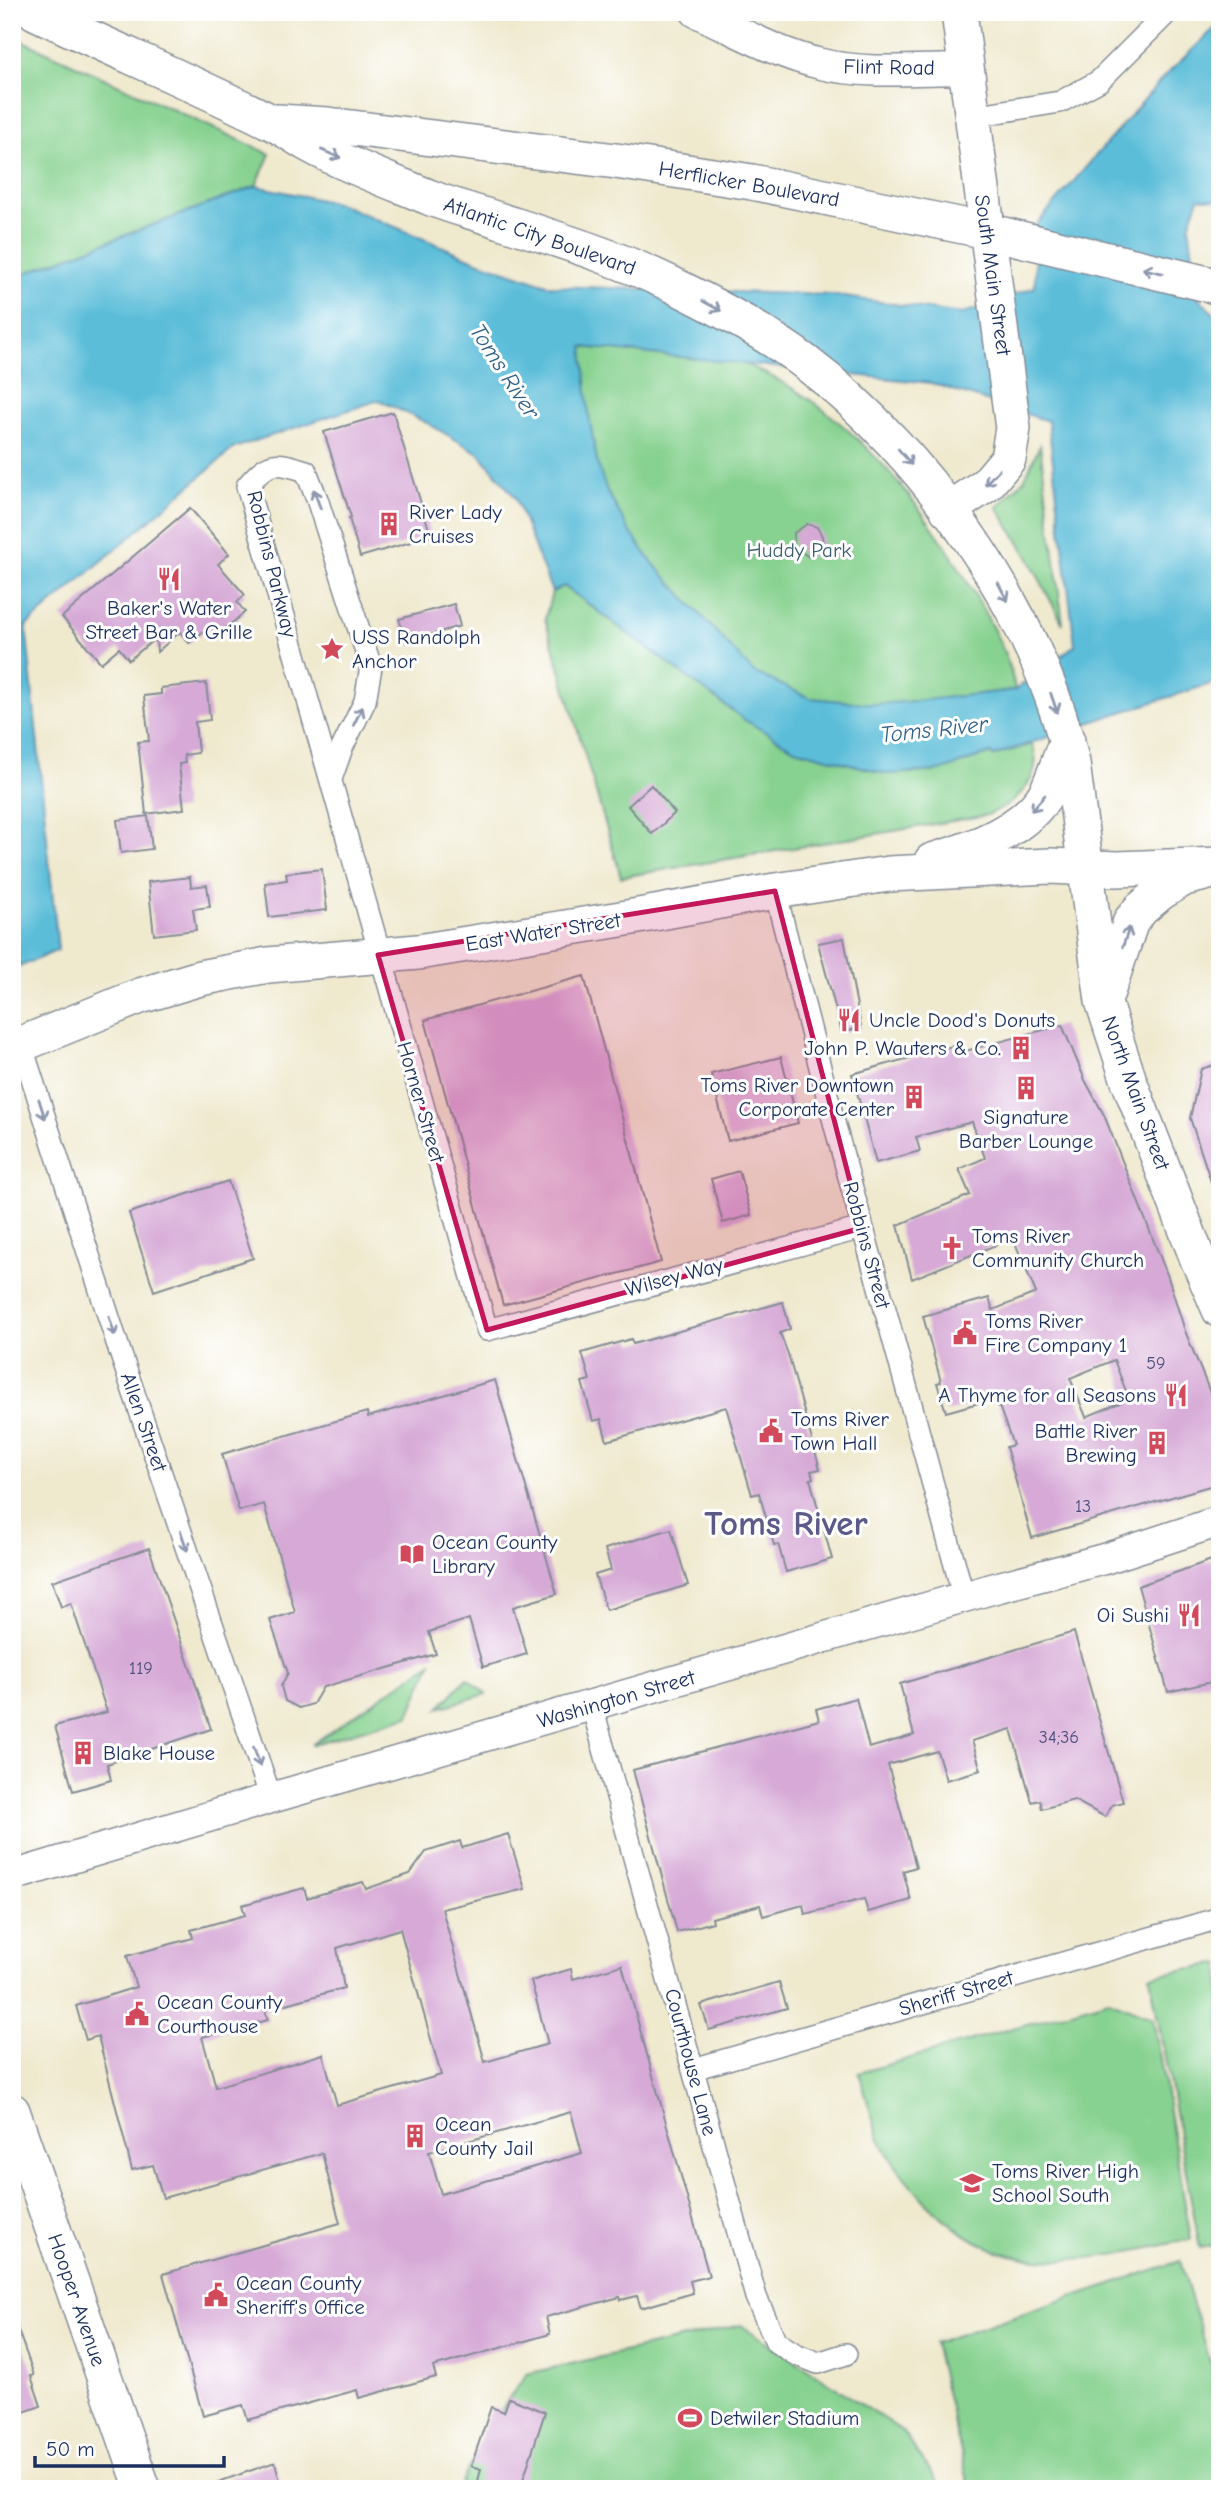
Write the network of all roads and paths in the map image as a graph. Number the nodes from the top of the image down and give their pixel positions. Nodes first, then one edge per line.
1 (35, 12) edge
2 (696, 12) edge
3 (959, 12) edge
4 (1168, 12) edge
5 (966, 69) junction
6 (973, 116) junction
7 (271, 121) junction
8 (987, 231) junction
9 (1220, 287) edge
10 (948, 510) junction
11 (1067, 741) junction
12 (331, 779) junction
13 (1085, 867) junction
14 (1220, 867) edge
15 (888, 874) junction
16 (775, 891) junction
17 (379, 955) junction
18 (1103, 1001) junction
19 (17, 1046) edge
20 (862, 1228) junction
21 (1220, 1310) edge
22 (487, 1330) joint
23 (1220, 1521) edge
24 (964, 1598) junction
25 (592, 1706) junction
26 (271, 1798) junction
27 (12, 1877) edge
28 (1220, 1918) edge
29 (693, 2069) junction
30 (12, 2111) edge
31 (846, 2354) dead end
32 (143, 2489) edge

1 - 7 main road, Atlantic City Boulevard
2 - 5 main road, Flint Road
3 - 5 main road, South Main Street
4 - 6 street
5 - 6 main road, South Main Street
6 - 8 main road, South Main Street
7 - 8 main road, Herflicker Boulevard
7 -> 10 main road, Atlantic City Boulevard
9 -> 8 main road, Herflicker Boulevard
8 -> 10 main road, South Main Street
10 -> 11 main road, Atlantic City Boulevard
11 - 13 main road, Atlantic City Boulevard
11 -> 15 main road
12 -> 12 street, Robbins Parkway
12 - 17 street, Robbins Parkway
13 - 14 main road, East Water Street
13 - 15 main road, East Water Street
13 - 18 main road, North Main Street
18 -> 14 main road
15 - 16 main road, East Water Street
16 - 17 main road, East Water Street
16 - 20 street, Robbins Street
17 - 19 main road, East Water Street
17 - 22 street, Horner Street
18 - 21 main road, North Main Street
19 -> 26 street, Allen Street
20 - 22 street, Wilsey Way
20 - 24 street, Robbins Street
23 - 24 main road, Washington Street
24 - 25 main road, Washington Street
25 - 26 main road, Washington Street
25 - 29 street, Courthouse Lane
26 - 27 main road, Washington Street
28 - 29 street, Sheriff Street
29 - 31 street, Courthouse Lane
30 - 32 main road, Hooper Avenue

